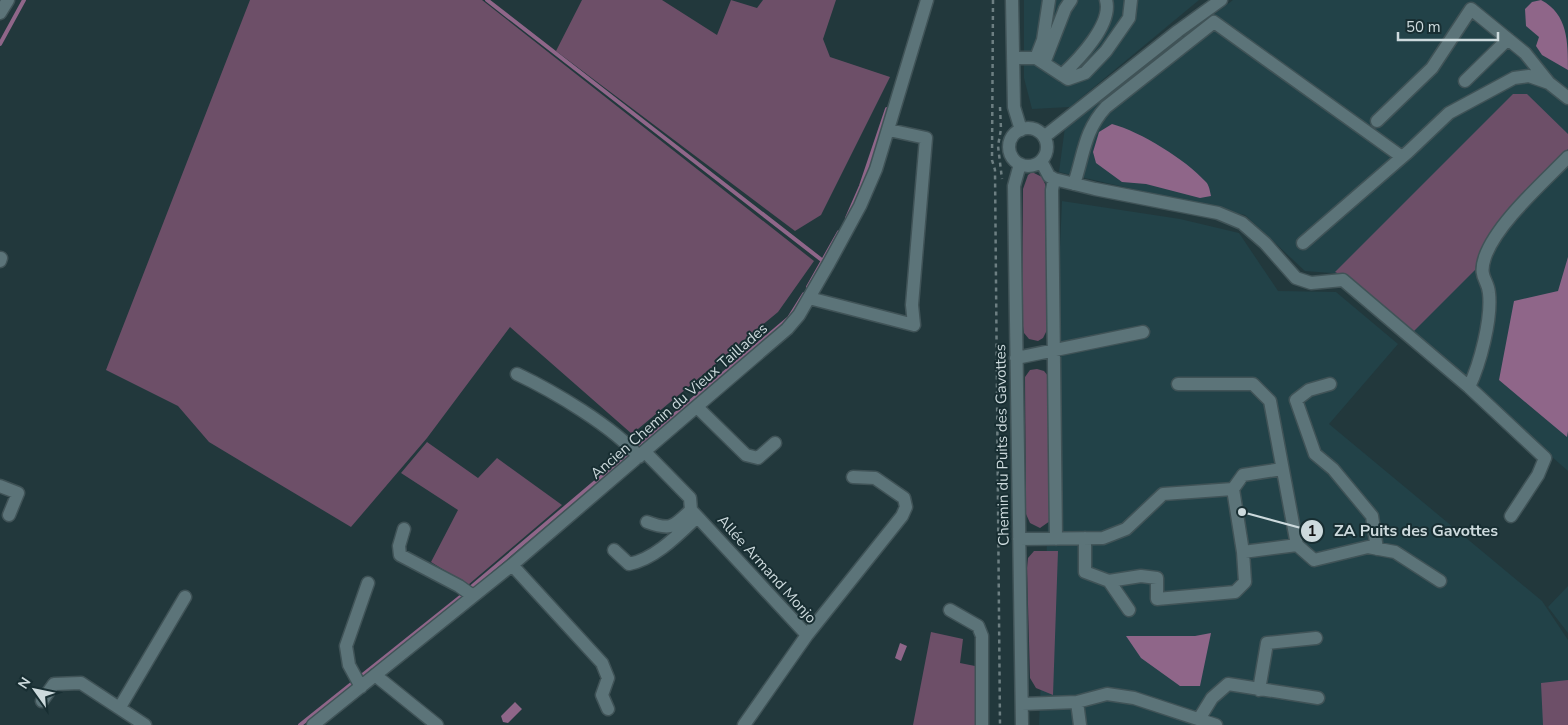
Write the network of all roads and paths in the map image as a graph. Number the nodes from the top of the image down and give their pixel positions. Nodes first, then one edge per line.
1 (8, 0) edge
2 (927, 0) edge
3 (993, 0) edge
4 (1012, 0) edge
5 (1048, 0) edge
6 (1071, 0) edge
7 (1106, 0) edge
8 (1131, 0) edge
9 (1221, 0) edge
10 (0, 13) edge
11 (1508, 39) junction
12 (1013, 58) junction
13 (1040, 61) junction
14 (1062, 75) junction
15 (1466, 81) dead end
16 (1549, 83) junction
17 (1568, 98) edge
18 (1378, 121) dead end
19 (889, 130) junction
20 (1021, 130) junction
21 (1044, 137) junction
22 (1405, 155) junction
23 (1568, 157) edge
24 (1041, 161) junction
25 (1020, 164) junction
26 (1054, 179) junction
27 (1074, 184) junction
28 (1302, 243) dead end
29 (809, 298) junction
30 (1143, 332) dead end
31 (1052, 350) junction
32 (1016, 358) junction
33 (518, 374) dead end
34 (1178, 384) dead end
35 (1330, 384) dead end
36 (1469, 387) junction
37 (697, 407) junction
38 (775, 443) dead end
39 (642, 454) junction
40 (1282, 469) junction
41 (853, 477) dead end
42 (0, 486) edge
43 (1233, 489) junction
44 (9, 514) dead end
45 (694, 514) junction
46 (1510, 516) dead end
47 (647, 522) dead end
48 (404, 529) dead end
49 (1085, 538) junction
50 (1019, 539) junction
51 (1056, 539) junction
52 (1297, 545) junction
53 (1377, 549) junction
54 (614, 550) dead end
55 (1244, 552) junction
56 (512, 565) junction
57 (1109, 581) junction
58 (1440, 581) dead end
59 (368, 584) dead end
60 (473, 596) junction
61 (186, 598) dead end
62 (950, 610) dead end
63 (1129, 610) dead end
64 (807, 634) junction
65 (1316, 638) dead end
66 (375, 675) junction
67 (361, 687) junction
68 (1259, 690) junction
69 (1318, 698) dead end
70 (42, 701) dead end
71 (1077, 702) junction
72 (1022, 704) junction
73 (120, 707) junction
74 (608, 709) dead end
75 (1199, 719) junction
76 (320, 723) edge
77 (145, 725) edge
78 (437, 725) edge
79 (744, 725) edge
80 (982, 725) edge
81 (1000, 725) edge
82 (1022, 725) edge
83 (1080, 725) edge
84 (1216, 725) edge

1 - 10 street
2 - 19 street, Ancien Chemin du Vieux Taillades
3 - 81 path
4 - 12 street
5 - 13 street
6 - 13 street
7 - 14 street
8 - 14 street
9 - 21 street
11 - 15 street
11 - 16 street
11 - 18 street
12 - 13 street
12 - 20 street
13 - 14 street
16 - 17 street
16 - 22 street
19 - 29 street, Ancien Chemin du Vieux Taillades
19 - 29 street
20 - 21 street
20 - 25 street
21 - 24 street
22 - 27 street
22 - 28 street
23 - 36 street
24 - 25 street
24 - 26 street
25 - 32 street, Chemin du Puits des Gavottes
26 - 27 street
26 - 31 street
27 - 36 street
29 - 37 street, Ancien Chemin du Vieux Taillades
30 - 31 street
31 - 32 street
31 - 51 street
32 - 50 street, Chemin du Puits des Gavottes
33 - 39 street, Allée Armand Monjo
34 - 40 street
35 - 53 street
36 - 46 street
37 - 38 street
37 - 39 street, Ancien Chemin du Vieux Taillades
39 - 45 street, Allée Armand Monjo
39 - 56 street, Ancien Chemin du Vieux Taillades
40 - 43 street
40 - 52 street
41 - 64 street
42 - 44 street
43 - 49 street
43 - 55 street
45 - 47 street
45 - 54 street
45 - 64 street, Allée Armand Monjo
48 - 60 street
49 - 51 street
49 - 57 street
50 - 51 street
50 - 72 street, Chemin du Puits des Gavottes
52 - 53 street
52 - 55 street
53 - 58 street
55 - 57 street
56 - 60 street, Ancien Chemin du Vieux Taillades
56 - 74 street
57 - 63 street
59 - 67 street
60 - 66 street, Ancien Chemin du Vieux Taillades
61 - 73 street
62 - 80 street
64 - 79 street, Allée Armand Monjo
65 - 68 street
66 - 67 street, Ancien Chemin du Vieux Taillades
66 - 78 street
67 - 76 street, Ancien Chemin du Vieux Taillades
68 - 69 street
68 - 75 street
70 - 73 street
71 - 72 street
71 - 75 street
71 - 83 street
72 - 82 street, Chemin du Puits des Gavottes
73 - 77 street
75 - 84 street

